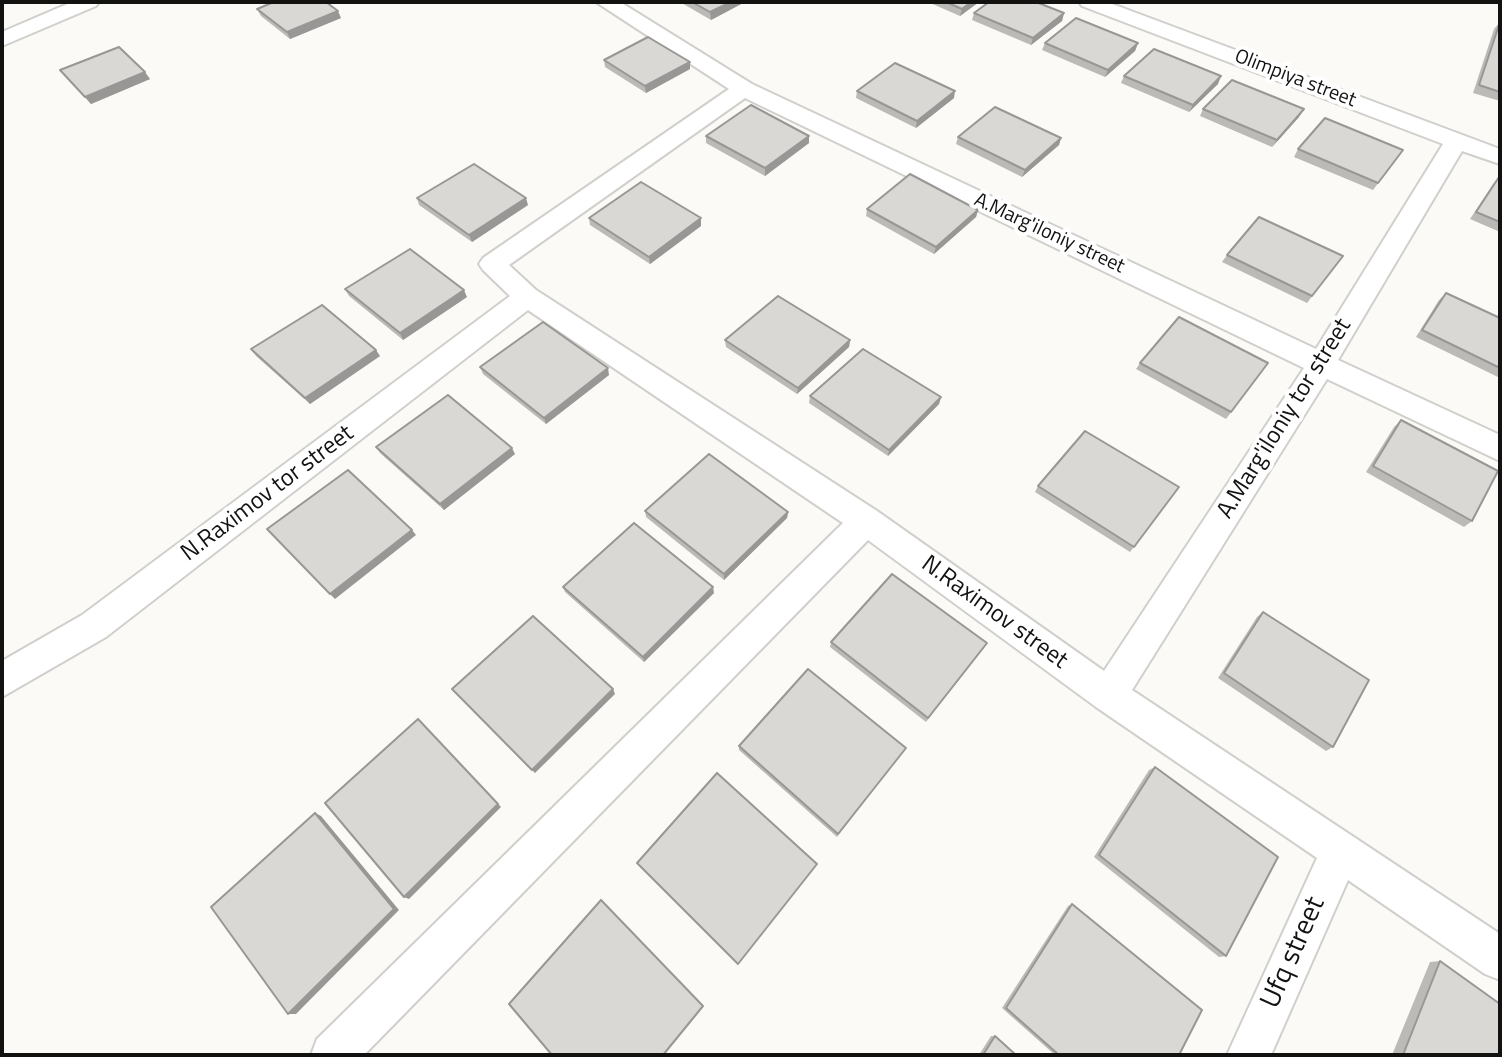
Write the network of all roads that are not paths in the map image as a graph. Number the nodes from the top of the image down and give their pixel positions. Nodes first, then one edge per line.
1 (89, 2) edge
2 (606, 2) edge
3 (1089, 2) edge
4 (2, 40) edge
5 (744, 89) junction
6 (1457, 140) junction
7 (1500, 157) edge
8 (527, 297) junction
9 (1322, 363) junction
10 (1500, 449) edge
11 (866, 521) junction
12 (2, 680) edge
13 (1109, 695) junction
14 (1340, 852) junction
15 (1500, 959) edge
16 (333, 1055) edge
17 (1249, 1055) edge

1 - 4 street
2 - 5 street, A.Marg'iloniy street
3 - 6 street, Olimpiya street
5 - 8 street, N.Raximov street
5 - 9 street, A.Marg'iloniy street
6 - 7 street, Olimpiya street
6 - 9 street, A.Marg'iloniy tor street
8 - 11 street, N.Raximov street
8 - 12 street, N.Raximov tor street
9 - 10 street, A.Marg'iloniy street
9 - 13 street, A.Marg'iloniy tor street
11 - 13 street, N.Raximov street
11 - 16 street
13 - 14 street, N.Raximov street
14 - 15 street, N.Raximov street
14 - 17 street, Ufq street

